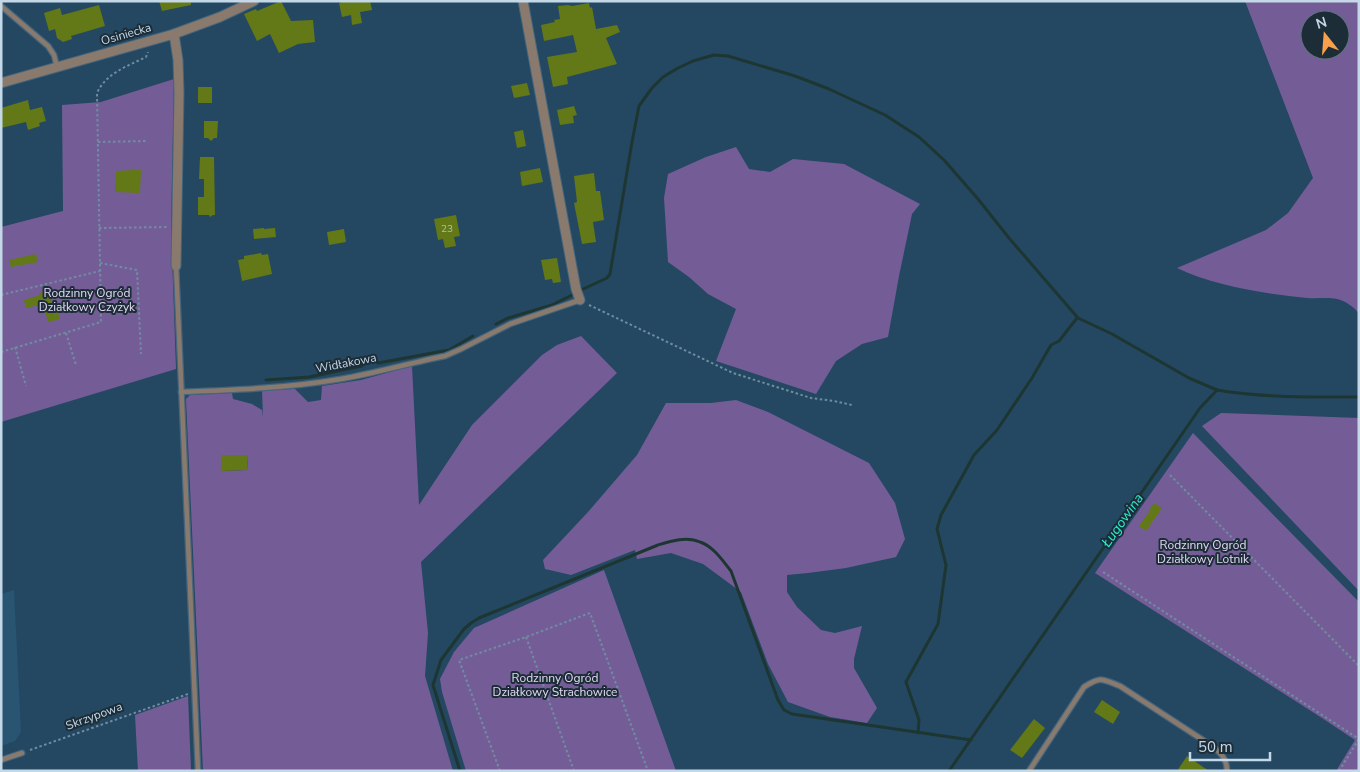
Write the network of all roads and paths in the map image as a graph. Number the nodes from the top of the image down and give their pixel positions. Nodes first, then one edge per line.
1 (254, 1) edge
2 (522, 1) edge
3 (1, 6) edge
4 (174, 34) junction
5 (147, 41) junction
6 (57, 67) junction
7 (1, 83) edge
8 (148, 141) dead end
9 (98, 142) junction
10 (171, 226) dead end
11 (99, 228) junction
12 (100, 263) junction
13 (176, 266) joint
14 (100, 271) junction
15 (1, 295) edge
16 (580, 300) junction
17 (66, 332) junction
18 (15, 348) junction
19 (1, 352) edge
20 (141, 354) dead end
21 (76, 365) dead end
22 (26, 386) dead end
23 (181, 392) junction
24 (852, 405) dead end
25 (1170, 475) dead end
26 (1103, 572) dead end
27 (526, 637) junction
28 (1359, 666) edge
29 (195, 692) junction
30 (1359, 739) edge
31 (22, 753) joint
32 (1, 760) edge
33 (198, 771) edge
34 (500, 771) edge
35 (574, 771) edge
36 (648, 771) edge
37 (1029, 771) edge
38 (1227, 771) edge
39 (1339, 771) edge

1 - 4 street, Osiniecka
2 - 16 street
3 - 6 lane
4 - 5 street, Osiniecka
4 - 13 street
5 - 6 street, Osiniecka
5 - 9 path
6 - 7 street, Osiniecka
8 - 9 path
9 - 11 path
10 - 11 path
11 - 12 path
12 - 14 path
12 - 20 path
13 - 23 lane
14 - 15 path
14 - 17 path
16 - 23 lane, Widłakowa
16 - 24 path
17 - 18 path
17 - 21 path
18 - 19 path
18 - 22 path
23 - 29 lane
25 - 28 path
26 - 30 path
27 - 34 path
27 - 35 path
27 - 36 path
29 - 31 path, Skrzypowa
29 - 33 lane
30 - 39 path
31 - 32 lane
37 - 38 lane

